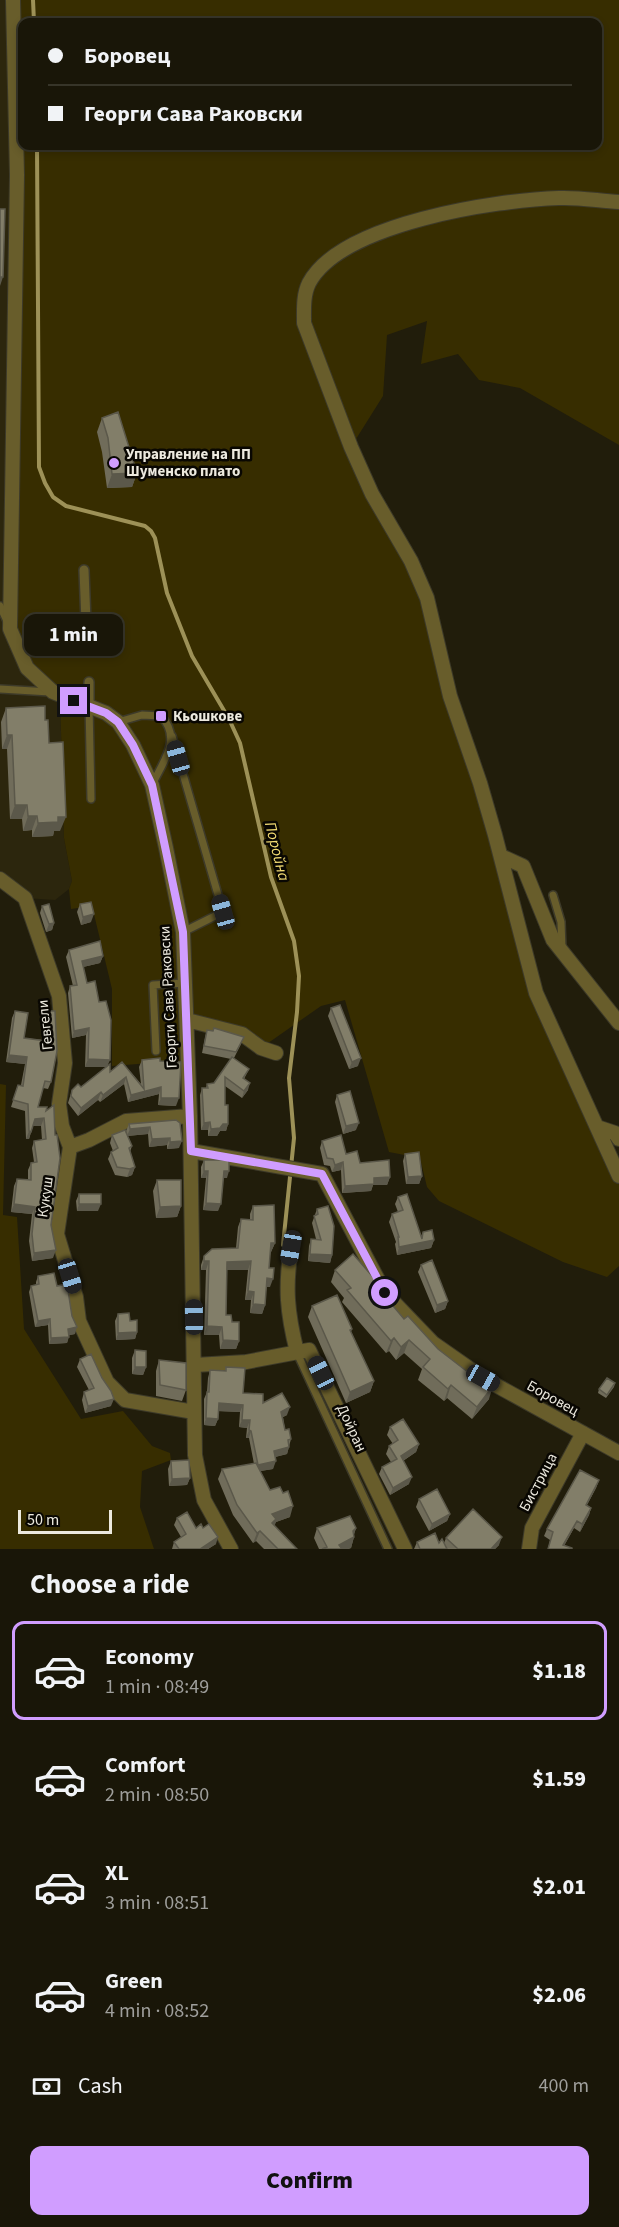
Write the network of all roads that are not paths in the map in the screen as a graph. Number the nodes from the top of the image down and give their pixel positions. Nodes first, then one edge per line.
1 (13, 0) edge
2 (619, 202) edge
3 (84, 570) dead end
4 (0, 606) edge
5 (86, 622) dead end
6 (10, 629) junction
7 (89, 681) dead end
8 (0, 689) edge
9 (52, 692) junction
10 (89, 705) junction
11 (118, 722) junction
12 (172, 736) junction
13 (152, 785) junction
14 (92, 799) dead end
15 (501, 856) junction
16 (0, 879) edge
17 (554, 895) dead end
18 (183, 932) junction
19 (561, 951) junction
20 (185, 983) junction
21 (187, 1020) junction
22 (619, 1023) edge
23 (156, 1051) dead end
24 (276, 1053) dead end
25 (190, 1116) junction
26 (597, 1127) junction
27 (619, 1139) edge
28 (70, 1147) junction
29 (191, 1151) junction
30 (619, 1176) edge
31 (291, 1248) dead end
32 (297, 1352) junction
33 (195, 1365) junction
34 (194, 1413) junction
35 (583, 1433) junction
36 (619, 1453) edge
37 (231, 1549) edge
38 (388, 1549) edge
39 (405, 1549) edge
40 (529, 1549) edge

1 - 6 street, Георги Сава Раковски
2 - 15 street
3 - 5 street
4 - 6 lane
6 - 9 street, Георги Сава Раковски
7 - 10 street
8 - 9 lane
9 - 10 street, Георги Сава Раковски
10 - 11 street, Георги Сава Раковски
10 - 14 lane
11 - 12 lane
11 - 13 street, Георги Сава Раковски
12 - 13 lane
12 - 18 lane
13 - 18 street, Георги Сава Раковски
15 - 19 street
15 - 26 street
16 - 28 street, Гевгели
17 - 19 lane
18 - 20 street, Георги Сава Раковски
19 - 22 street
20 - 21 street, Георги Сава Раковски
20 - 23 lane
21 - 24 street
21 - 25 street, Георги Сава Раковски
25 - 28 street
25 - 29 street, Георги Сава Раковски
26 - 27 street
26 - 30 street
28 - 34 street, Кукуш
29 - 33 street, Георги Сава Раковски
29 - 35 street, Боровец
31 - 32 street, Дойран
32 - 33 street
32 - 38 lane, Дойран
32 - 39 street, Дойран
33 - 34 street, Георги Сава Раковски
34 - 37 street, Георги Сава Раковски
35 - 36 street, Боровец
35 - 40 street, Бистрица

